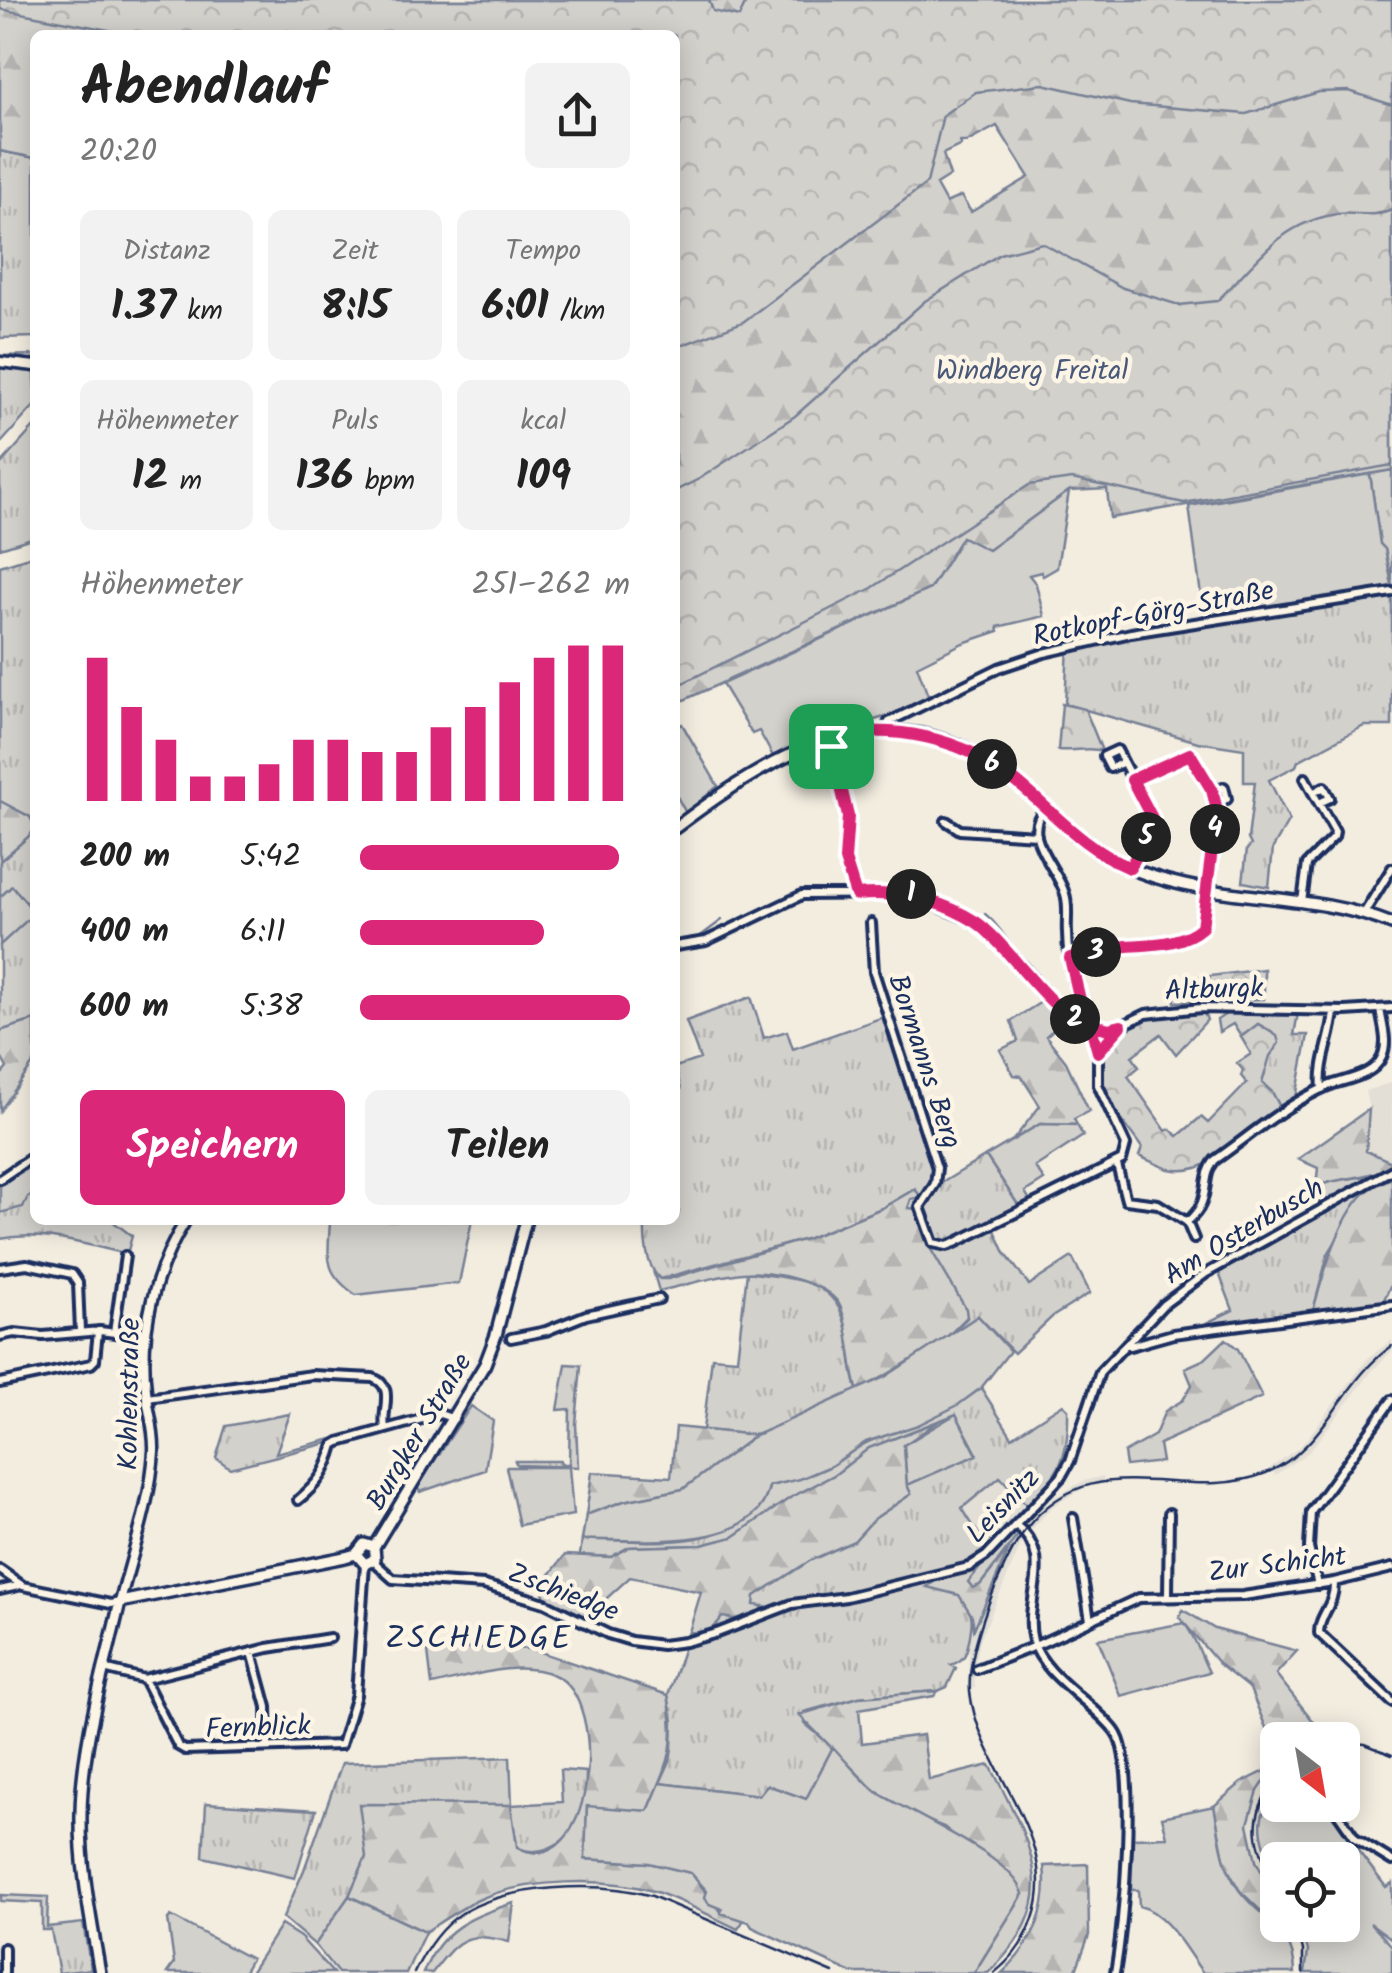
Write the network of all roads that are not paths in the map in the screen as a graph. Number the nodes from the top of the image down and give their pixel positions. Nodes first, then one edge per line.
1 (0, 362) edge
2 (30, 365) edge
3 (1392, 592) edge
4 (884, 733) junction
5 (829, 738) junction
6 (1122, 763) dead end
7 (1305, 778) dead end
8 (1132, 780) junction
9 (1045, 809) junction
10 (946, 821) dead end
11 (680, 825) edge
12 (1037, 835) junction
13 (1130, 868) junction
14 (1392, 868) edge
15 (1206, 889) junction
16 (856, 895) junction
17 (1302, 902) junction
18 (1364, 914) junction
19 (872, 924) dead end
20 (1392, 924) edge
21 (680, 945) edge
22 (1070, 958) junction
23 (1392, 1008) edge
24 (1380, 1010) junction
25 (1334, 1011) junction
26 (1090, 1023) junction
27 (1121, 1026) junction
28 (1098, 1052) junction
29 (1322, 1089) junction
30 (30, 1158) edge
31 (1117, 1166) junction
32 (1392, 1170) edge
33 (0, 1179) edge
34 (1187, 1222) junction
35 (182, 1225) edge
36 (525, 1225) edge
37 (1194, 1239) dead end
38 (125, 1256) dead end
39 (0, 1268) edge
40 (660, 1299) dead end
41 (1392, 1306) edge
42 (80, 1331) junction
43 (98, 1331) junction
44 (114, 1332) junction
45 (0, 1336) edge
46 (147, 1337) junction
47 (511, 1338) dead end
48 (1127, 1343) junction
49 (0, 1383) edge
50 (147, 1398) junction
51 (1392, 1400) edge
52 (454, 1418) junction
53 (385, 1428) junction
54 (298, 1500) dead end
55 (1169, 1513) dead end
56 (1073, 1518) dead end
57 (1017, 1526) junction
58 (374, 1546) junction
59 (356, 1554) junction
60 (369, 1562) junction
61 (1392, 1568) edge
62 (0, 1570) edge
63 (1334, 1582) junction
64 (1318, 1584) junction
65 (20, 1585) junction
66 (0, 1590) edge
67 (1168, 1595) junction
68 (120, 1602) junction
69 (1090, 1620) junction
70 (330, 1638) dead end
71 (685, 1642) joint
72 (1035, 1646) junction
73 (252, 1652) junction
74 (104, 1669) junction
75 (977, 1669) dead end
76 (144, 1679) junction
77 (1391, 1699) edge
78 (268, 1747) junction
79 (1344, 1822) edge
80 (1392, 1861) edge
81 (4, 1948) dead end
82 (4, 1973) edge
83 (100, 1973) edge
84 (1115, 1973) edge

1 - 2 street
3 - 4 street, Rotkopf-Görg-Straße
4 - 5 main road
4 - 9 main road
5 - 11 main road
5 - 16 street
6 - 8 street
7 - 17 street
8 - 13 street
8 - 15 street
9 - 12 street
9 - 13 main road
10 - 12 street
12 - 22 street
13 - 15 main road
14 - 18 street
15 - 17 main road
15 - 22 street
16 - 21 street
16 - 26 street
17 - 18 main road
18 - 20 main road
19 - 31 street, Bormanns Berg
22 - 26 street
23 - 24 street, Altburgk
24 - 25 street, Altburgk
24 - 29 street
25 - 27 street, Altburgk
25 - 29 street
26 - 27 street, Altburgk
26 - 28 street
27 - 28 street
28 - 31 street
29 - 34 street
30 - 33 street
31 - 34 street
32 - 48 street, Am Osterbusch
34 - 37 street
35 - 46 street, Kohlenstraße
36 - 52 main road, Burgker Straße
38 - 44 street
39 - 42 street
40 - 47 street
41 - 48 street
42 - 43 street
42 - 45 street
43 - 44 street
43 - 49 street
44 - 46 street
46 - 50 street, Kohlenstraße
48 - 57 street, Leisnitz
50 - 53 street
50 - 68 street, Kohlenstraße
51 - 64 street
52 - 53 street
52 - 58 main road, Burgker Straße
53 - 54 street
55 - 67 street, Zur Schicht
56 - 69 street
57 - 71 street, Leisnitz
57 - 72 street
58 - 59 main road, Burgker Straße
58 - 60 main road, Burgker Straße
59 - 60 main road
59 - 68 main road, Burgker Straße
60 - 71 street, Zschiedge
60 - 78 street, Fernblick
61 - 63 street, Zur Schicht
62 - 65 street
63 - 64 street, Zur Schicht
63 - 77 street
64 - 67 street, Zur Schicht
65 - 66 street
65 - 68 street
67 - 69 street, Zur Schicht
68 - 74 main road, Kohlenstraße
69 - 72 street, Zur Schicht
70 - 73 street
72 - 75 street, Zur Schicht
72 - 84 street
73 - 76 street
73 - 78 street
74 - 76 street
74 - 83 main road, Kohlenstraße
76 - 78 street, Fernblick
79 - 80 street
81 - 82 street

